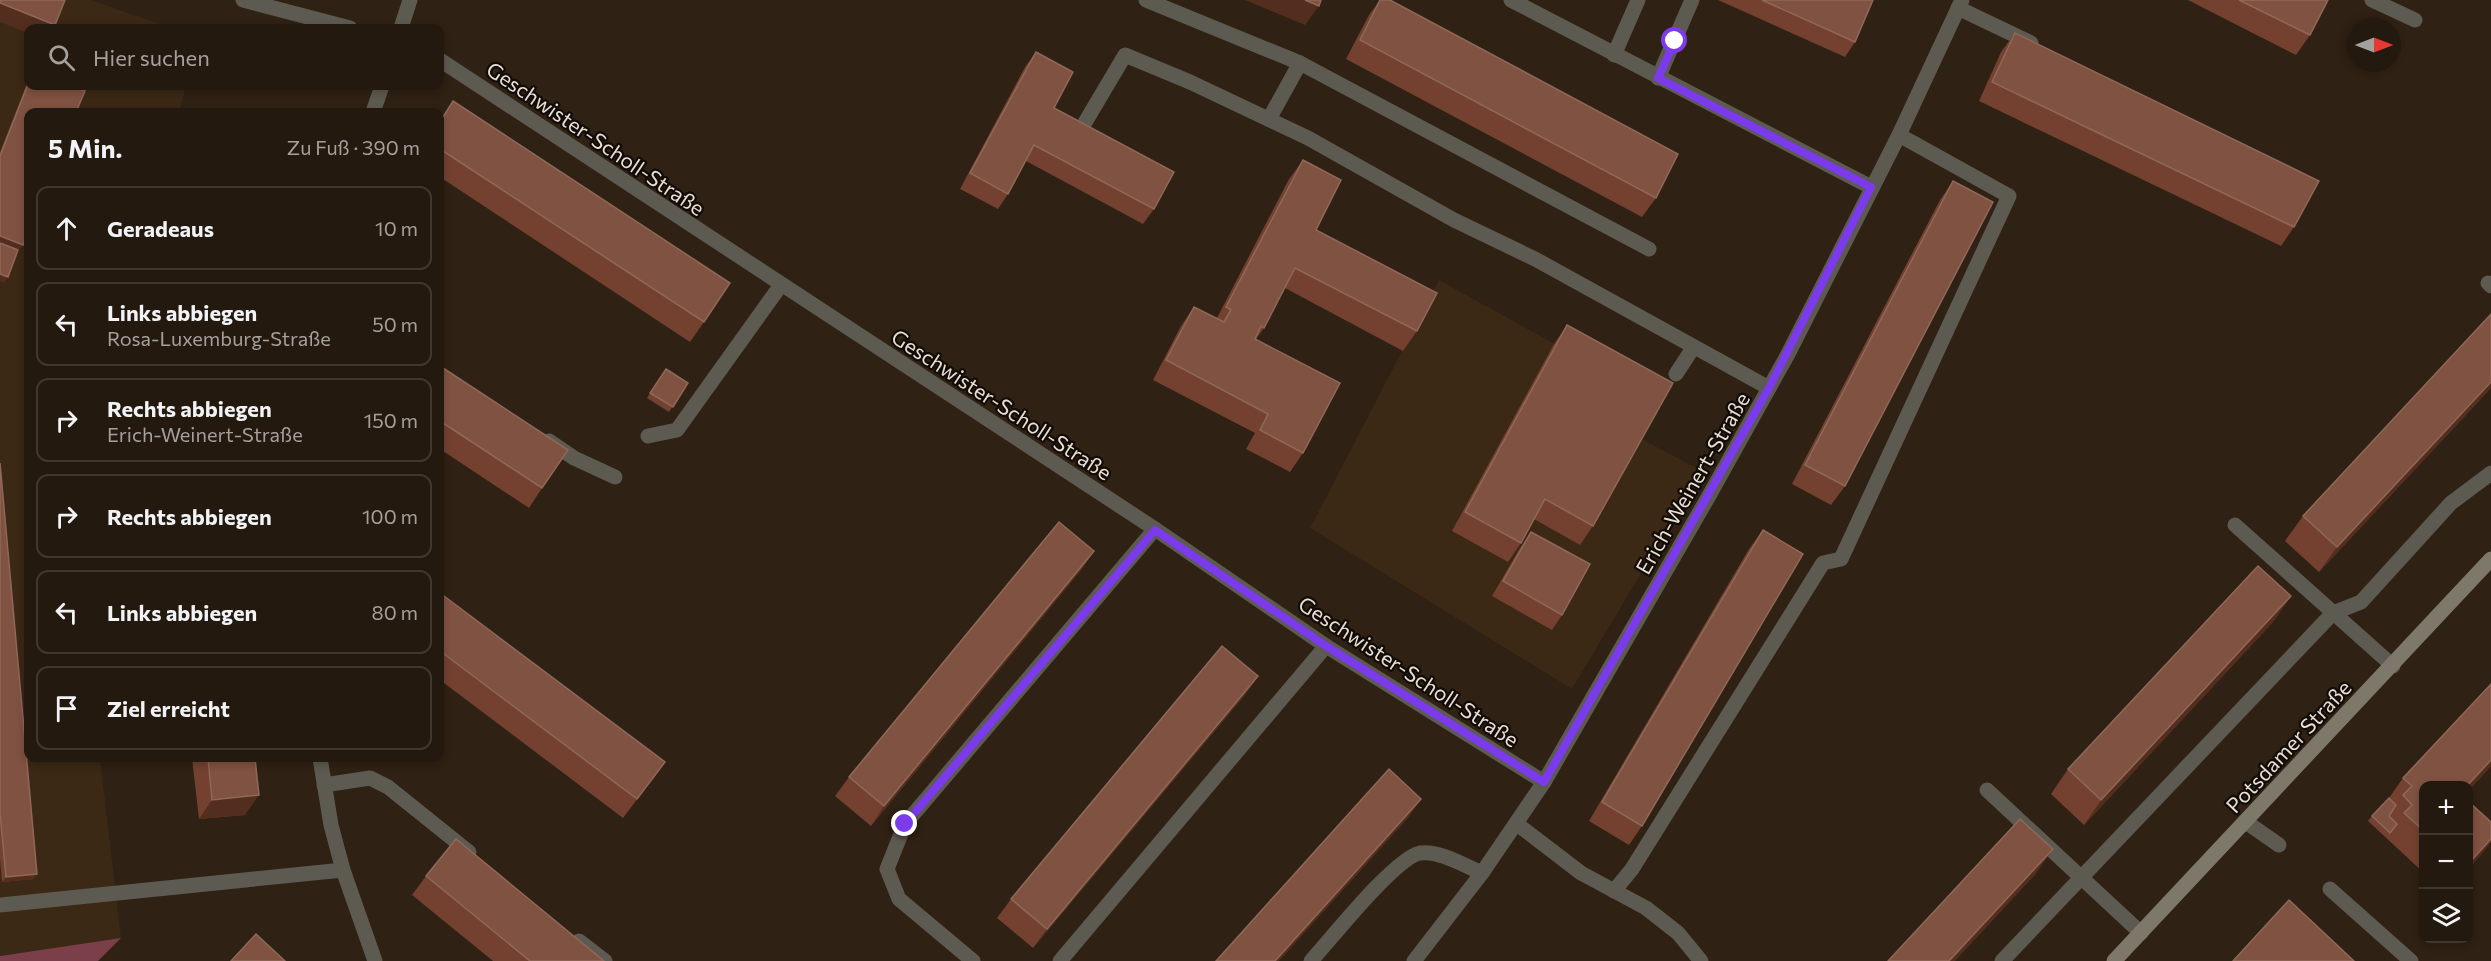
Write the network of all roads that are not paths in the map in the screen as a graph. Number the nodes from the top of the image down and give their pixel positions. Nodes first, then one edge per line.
1 (243, 0) edge
2 (410, 0) edge
3 (1146, 0) edge
4 (1510, 0) edge
5 (1638, 0) edge
6 (1692, 0) edge
7 (2373, 0) edge
8 (1960, 4) edge
9 (2415, 20) dead end
10 (336, 24) edge
11 (402, 24) edge
12 (2042, 49) edge
13 (1614, 55) junction
14 (444, 63) edge
15 (1300, 63) junction
16 (1658, 78) junction
17 (381, 90) edge
18 (374, 108) edge
19 (1269, 119) junction
20 (1899, 135) junction
21 (1077, 136) edge
22 (1871, 187) junction
23 (1649, 249) dead end
24 (781, 285) junction
25 (1693, 348) junction
26 (1676, 374) dead end
27 (1769, 388) junction
28 (533, 430) edge
29 (648, 436) dead end
30 (2491, 473) edge
31 (615, 477) dead end
32 (2235, 525) dead end
33 (1155, 530) junction
34 (2491, 559) edge
35 (2333, 613) junction
36 (1326, 646) junction
37 (2392, 666) junction
38 (321, 762) edge
39 (1544, 782) junction
40 (324, 785) junction
41 (1987, 790) dead end
42 (2246, 822) junction
43 (1517, 824) junction
44 (2279, 845) dead end
45 (480, 861) edge
46 (343, 870) junction
47 (1482, 873) junction
48 (2082, 878) junction
49 (2330, 889) dead end
50 (1614, 891) junction
51 (0, 905) edge
52 (569, 933) edge
53 (2141, 933) junction
54 (375, 961) edge
55 (605, 961) edge
56 (972, 961) edge
57 (1060, 961) edge
58 (1311, 961) edge
59 (1414, 961) edge
60 (1701, 961) edge
61 (2002, 961) edge
62 (2114, 961) edge
63 (2412, 961) edge

1 - 10 street
2 - 11 street
3 - 15 street
4 - 13 street
5 - 13 street
6 - 16 street
7 - 9 street
8 - 12 street
8 - 20 street, Erich-Weinert-Straße
13 - 16 street
14 - 24 street, Geschwister-Scholl-Straße
15 - 19 street
15 - 23 street
16 - 22 street
17 - 18 street
19 - 21 street
19 - 25 street
20 - 22 street, Erich-Weinert-Straße
20 - 50 street
22 - 27 street, Erich-Weinert-Straße
24 - 29 street
24 - 33 street, Geschwister-Scholl-Straße
25 - 26 street
25 - 27 street
27 - 39 street, Erich-Weinert-Straße
28 - 31 street
30 - 35 street
32 - 35 street
33 - 36 street, Geschwister-Scholl-Straße
33 - 56 street
34 - 37 main road, Potsdamer Straße
35 - 37 street
35 - 48 street
36 - 39 street, Geschwister-Scholl-Straße
36 - 57 street
37 - 42 main road, Potsdamer Straße
38 - 40 street
39 - 43 street, Erich-Weinert-Straße
40 - 45 street
40 - 46 street
41 - 48 street
42 - 44 street
42 - 53 main road, Potsdamer Straße
43 - 47 street, Erich-Weinert-Straße
43 - 50 street
46 - 51 street
46 - 54 street
47 - 58 street
47 - 59 street, Erich-Weinert-Straße
48 - 53 street
48 - 61 street
49 - 63 street
50 - 60 street
52 - 55 street
53 - 62 main road, Potsdamer Straße

